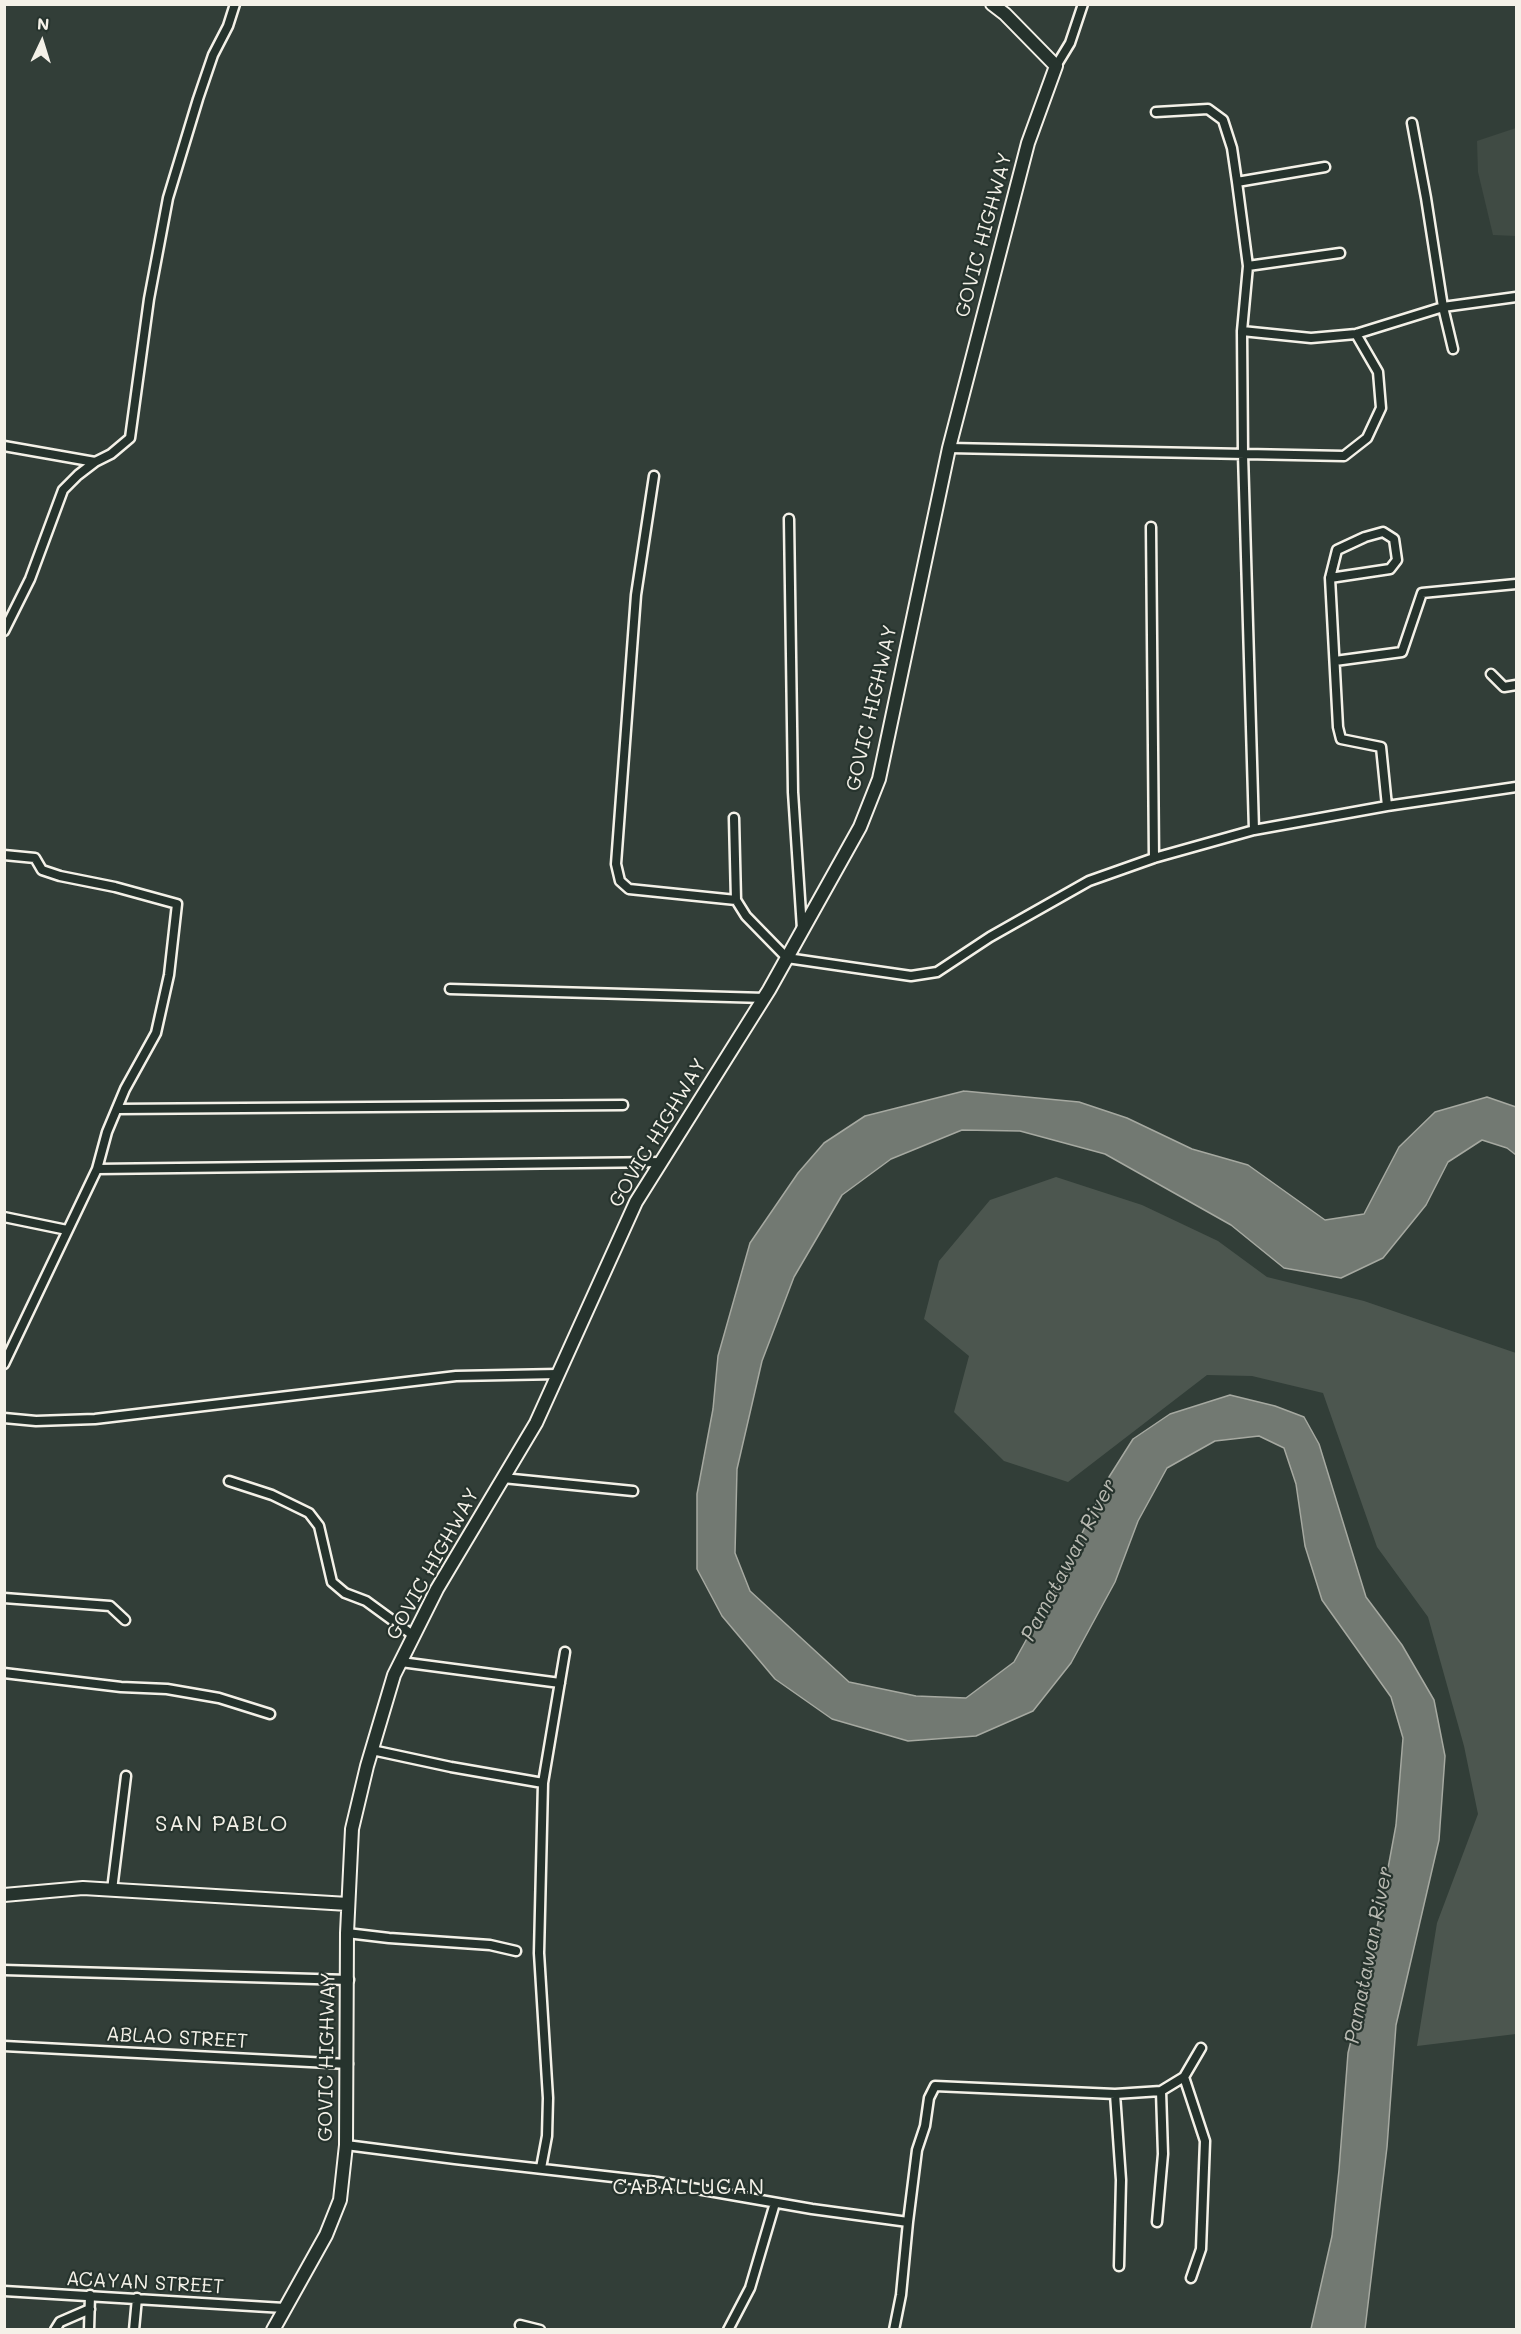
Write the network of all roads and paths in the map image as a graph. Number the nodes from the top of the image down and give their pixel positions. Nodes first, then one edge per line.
1 (235, 4) edge
2 (992, 4) edge
3 (1083, 4) edge
4 (1056, 66) junction
5 (1156, 112) dead end
6 (1412, 123) dead end
7 (1325, 167) dead end
8 (1237, 182) junction
9 (1340, 253) dead end
10 (1248, 266) junction
11 (1516, 297) edge
12 (1443, 307) junction
13 (1242, 331) junction
14 (1356, 334) junction
15 (1453, 349) dead end
16 (4, 446) edge
17 (949, 448) junction
18 (1243, 454) junction
19 (95, 462) junction
20 (654, 476) dead end
21 (789, 519) dead end
22 (1151, 527) dead end
23 (1330, 578) junction
24 (1516, 584) edge
25 (4, 631) edge
26 (1335, 661) junction
27 (1491, 674) dead end
28 (1516, 685) edge
29 (1516, 787) edge
30 (1387, 806) junction
31 (734, 818) dead end
32 (1254, 830) junction
33 (4, 855) edge
34 (1154, 858) junction
35 (736, 900) junction
36 (802, 932) junction
37 (788, 958) junction
38 (450, 989) dead end
39 (765, 998) junction
40 (623, 1105) dead end
41 (117, 1109) junction
42 (662, 1162) junction
43 (97, 1168) junction
44 (4, 1217) edge
45 (67, 1230) junction
46 (4, 1364) edge
47 (558, 1374) junction
48 (4, 1418) edge
49 (503, 1478) junction
50 (229, 1481) dead end
51 (633, 1491) dead end
52 (4, 1598) edge
53 (125, 1620) dead end
54 (414, 1636) junction
55 (565, 1652) dead end
56 (401, 1662) junction
57 (4, 1673) edge
58 (560, 1683) junction
59 (270, 1714) dead end
60 (372, 1750) junction
61 (126, 1776) dead end
62 (543, 1783) junction
63 (112, 1890) junction
64 (4, 1895) edge
65 (348, 1904) junction
66 (347, 1933) junction
67 (516, 1951) dead end
68 (4, 1970) edge
69 (348, 1980) junction
70 (4, 2046) edge
71 (1201, 2048) dead end
72 (348, 2064) junction
73 (1184, 2077) junction
74 (1161, 2091) junction
75 (1115, 2094) junction
76 (346, 2145) junction
77 (541, 2168) junction
78 (775, 2203) junction
79 (908, 2222) junction
80 (1156, 2222) dead end
81 (1119, 2266) dead end
82 (1191, 2278) dead end
83 (4, 2291) edge
84 (90, 2295) junction
85 (137, 2298) junction
86 (284, 2308) junction
87 (90, 2309) junction
88 (520, 2325) dead end
89 (55, 2330) edge
90 (89, 2330) edge
91 (134, 2330) edge
92 (273, 2330) edge
93 (540, 2330) edge
94 (728, 2330) edge
95 (894, 2330) edge

1 - 19 street
2 - 4 main road
3 - 4 street
4 - 17 main road, GOVIC HIGHWAY
5 - 8 street
6 - 12 street
7 - 8 street
8 - 10 street
9 - 10 street
10 - 13 street
11 - 12 street
12 - 14 street
12 - 15 street
13 - 14 street
13 - 18 street
14 - 18 street
16 - 19 street
17 - 18 street
17 - 36 main road, GOVIC HIGHWAY
18 - 32 street
19 - 25 street
20 - 35 street
21 - 36 street
22 - 34 street
23 - 23 street
23 - 26 street
24 - 26 street
26 - 30 street
27 - 28 street
29 - 30 street
30 - 32 street
31 - 35 street
32 - 34 street
33 - 41 street
34 - 37 street
35 - 37 street
36 - 37 main road, GOVIC HIGHWAY
37 - 39 main road, GOVIC HIGHWAY
38 - 39 street
39 - 42 main road, GOVIC HIGHWAY
40 - 41 street
41 - 43 street
42 - 43 street
42 - 47 main road, GOVIC HIGHWAY
43 - 45 street
44 - 45 street
45 - 46 street
47 - 48 street
47 - 49 main road, GOVIC HIGHWAY
49 - 51 street
49 - 54 main road, GOVIC HIGHWAY
50 - 54 street
52 - 53 street
54 - 56 main road, GOVIC HIGHWAY
55 - 58 street
56 - 58 street
56 - 60 main road, GOVIC HIGHWAY
57 - 59 street
58 - 62 street
60 - 62 street
60 - 65 main road, GOVIC HIGHWAY
61 - 63 street
62 - 77 street
63 - 64 main road
63 - 65 main road
65 - 66 main road, GOVIC HIGHWAY
66 - 67 street
66 - 69 main road, GOVIC HIGHWAY
68 - 69 street
69 - 72 main road, GOVIC HIGHWAY
70 - 72 street, ABLAO STREET
71 - 73 street
72 - 76 main road, GOVIC HIGHWAY
73 - 74 street
73 - 82 street
74 - 75 street
74 - 80 street
75 - 79 street
75 - 81 street
76 - 77 street
76 - 86 main road, GOVIC HIGHWAY
77 - 78 street
78 - 79 street
78 - 94 street
79 - 95 street
83 - 84 street, ACAYAN STREET
84 - 85 street, ACAYAN STREET
84 - 87 street
85 - 86 street, ACAYAN STREET
85 - 91 street
86 - 92 main road, GOVIC HIGHWAY
87 - 89 street
87 - 90 street
88 - 93 street

